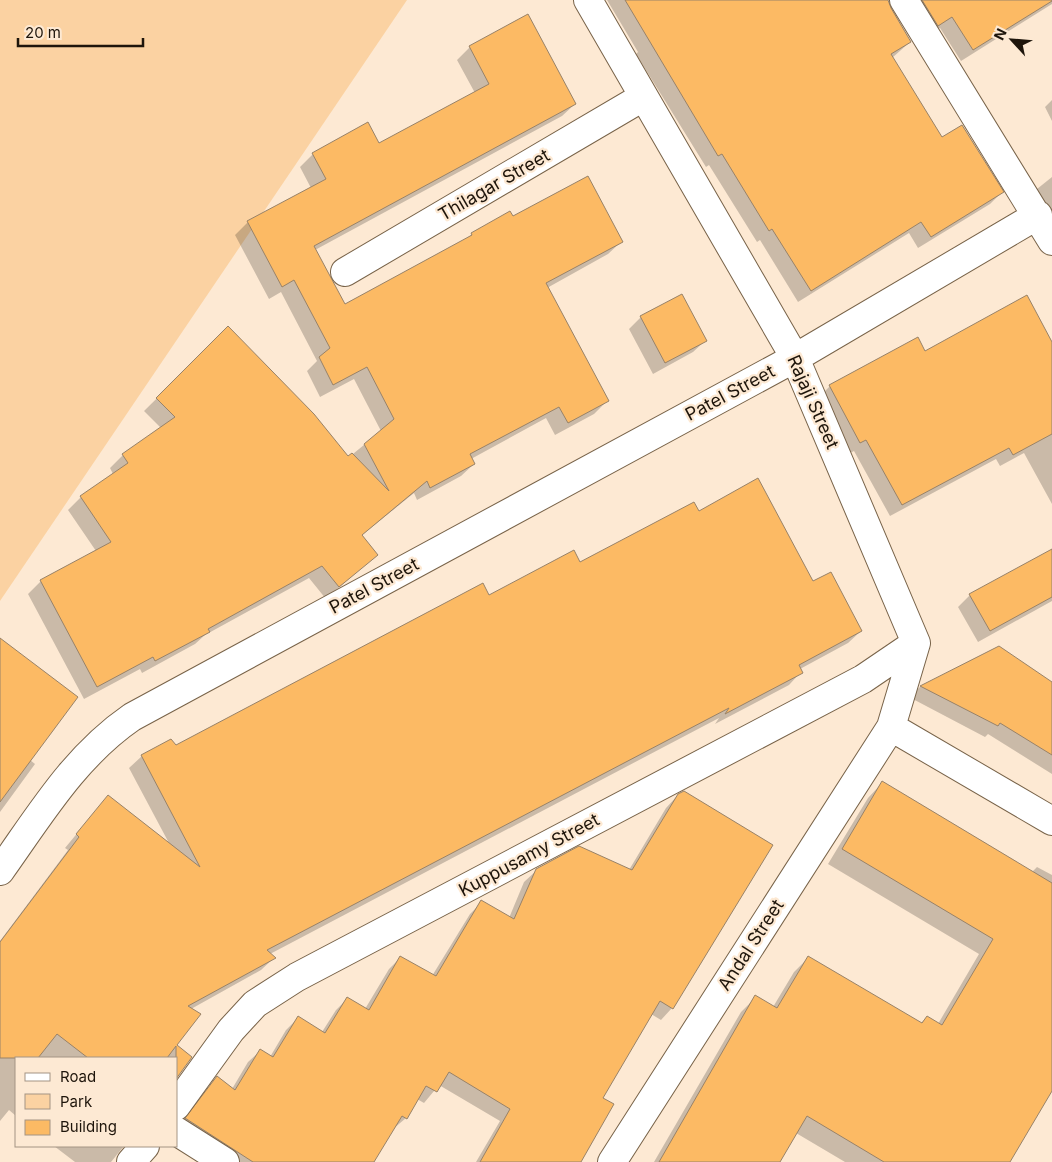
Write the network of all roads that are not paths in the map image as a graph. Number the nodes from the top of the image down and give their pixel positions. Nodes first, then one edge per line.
1 (588, 0) edge
2 (904, 0) edge
3 (642, 97) junction
4 (1038, 215) junction
5 (1052, 241) edge
6 (345, 272) dead end
7 (795, 358) junction
8 (916, 643) junction
9 (890, 727) junction
10 (1052, 821) edge
11 (0, 872) edge
12 (178, 1103) edge
13 (178, 1132) edge
14 (144, 1147) edge
15 (131, 1162) edge
16 (226, 1162) edge
17 (612, 1162) edge

1 - 3 street, Rajaji Street
2 - 4 street
3 - 6 street, Thilagar Street
3 - 7 street, Rajaji Street
4 - 5 street
4 - 7 street, Patel Street
7 - 8 street, Rajaji Street
7 - 11 street, Patel Street
8 - 9 street
8 - 12 street, Kuppusamy Street
9 - 10 street
9 - 17 street, Andal Street
13 - 16 street
14 - 15 street

